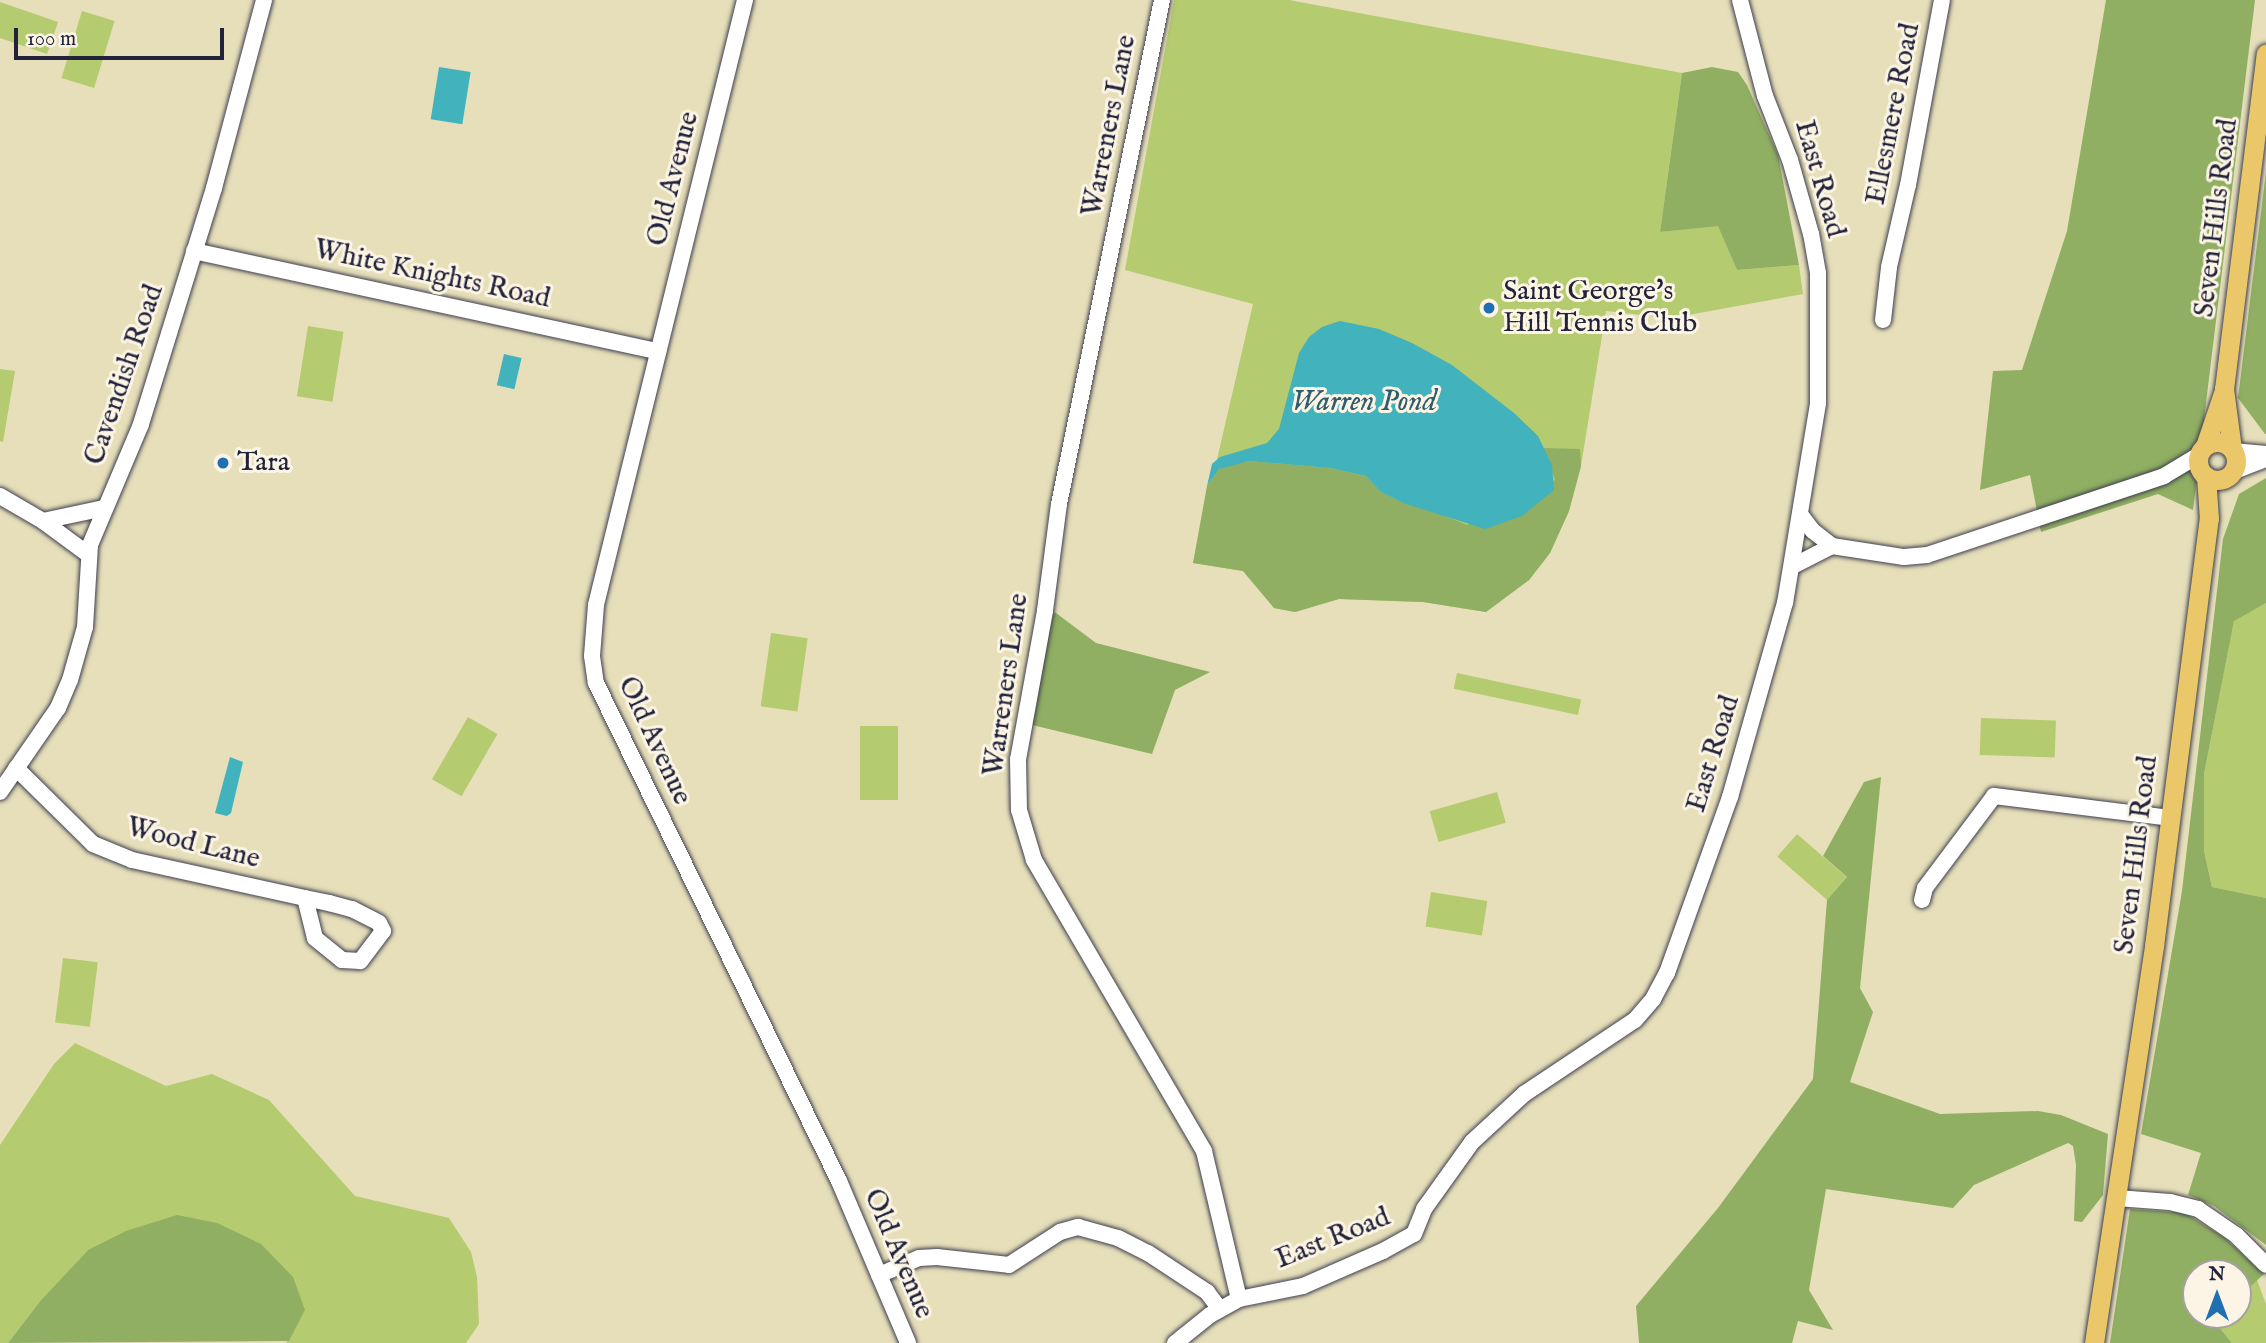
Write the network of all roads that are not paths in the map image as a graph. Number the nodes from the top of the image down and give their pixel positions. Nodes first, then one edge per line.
1 (264, 0) edge
2 (745, 0) edge
3 (1161, 0) edge
4 (1740, 0) edge
5 (1942, 0) edge
6 (2266, 54) edge
7 (194, 251) junction
8 (1883, 320) dead end
9 (658, 351) junction
10 (2224, 389) junction
11 (2232, 450) junction
12 (2266, 454) edge
13 (2266, 459) edge
14 (2203, 463) junction
15 (2229, 474) junction
16 (0, 496) edge
17 (104, 508) junction
18 (1800, 514) junction
19 (2209, 519) junction
20 (43, 521) junction
21 (1832, 546) junction
22 (89, 555) junction
23 (1793, 566) junction
24 (16, 768) junction
25 (0, 792) edge
26 (2170, 818) junction
27 (305, 898) junction
28 (1922, 900) dead end
29 (2117, 1198) junction
30 (2266, 1265) edge
31 (879, 1275) junction
32 (1239, 1299) junction
33 (1220, 1309) junction
34 (1180, 1341) edge
35 (908, 1343) edge
36 (2094, 1343) edge

1 - 7 street, Cavendish Road
2 - 9 street, Old Avenue
3 - 32 street, Warreners Lane
4 - 18 street, East Road
5 - 8 street, Ellesmere Road
6 - 10 main road, Seven Hills Road
7 - 9 street, White Knights Road
7 - 17 street, Cavendish Road
9 - 31 street, Old Avenue
10 - 11 main road
10 - 14 main road
11 - 12 street
11 - 14 main road
11 - 15 main road
13 - 15 street
14 - 15 main road
14 - 19 main road
14 - 21 street
15 - 19 main road
16 - 20 street
17 - 20 street
17 - 22 street, Cavendish Road
18 - 21 street
18 - 23 street, East Road
19 - 26 main road, Seven Hills Road
20 - 22 street
21 - 23 street
22 - 24 street, Cavendish Road
23 - 32 street, East Road
24 - 25 street, Cavendish Road
24 - 27 street, Wood Lane
26 - 28 street
26 - 29 main road, Seven Hills Road
27 - 27 street, Wood Lane
29 - 30 street
29 - 36 main road, Seven Hills Road
31 - 33 street
31 - 35 street, Old Avenue
32 - 33 street
33 - 34 street

